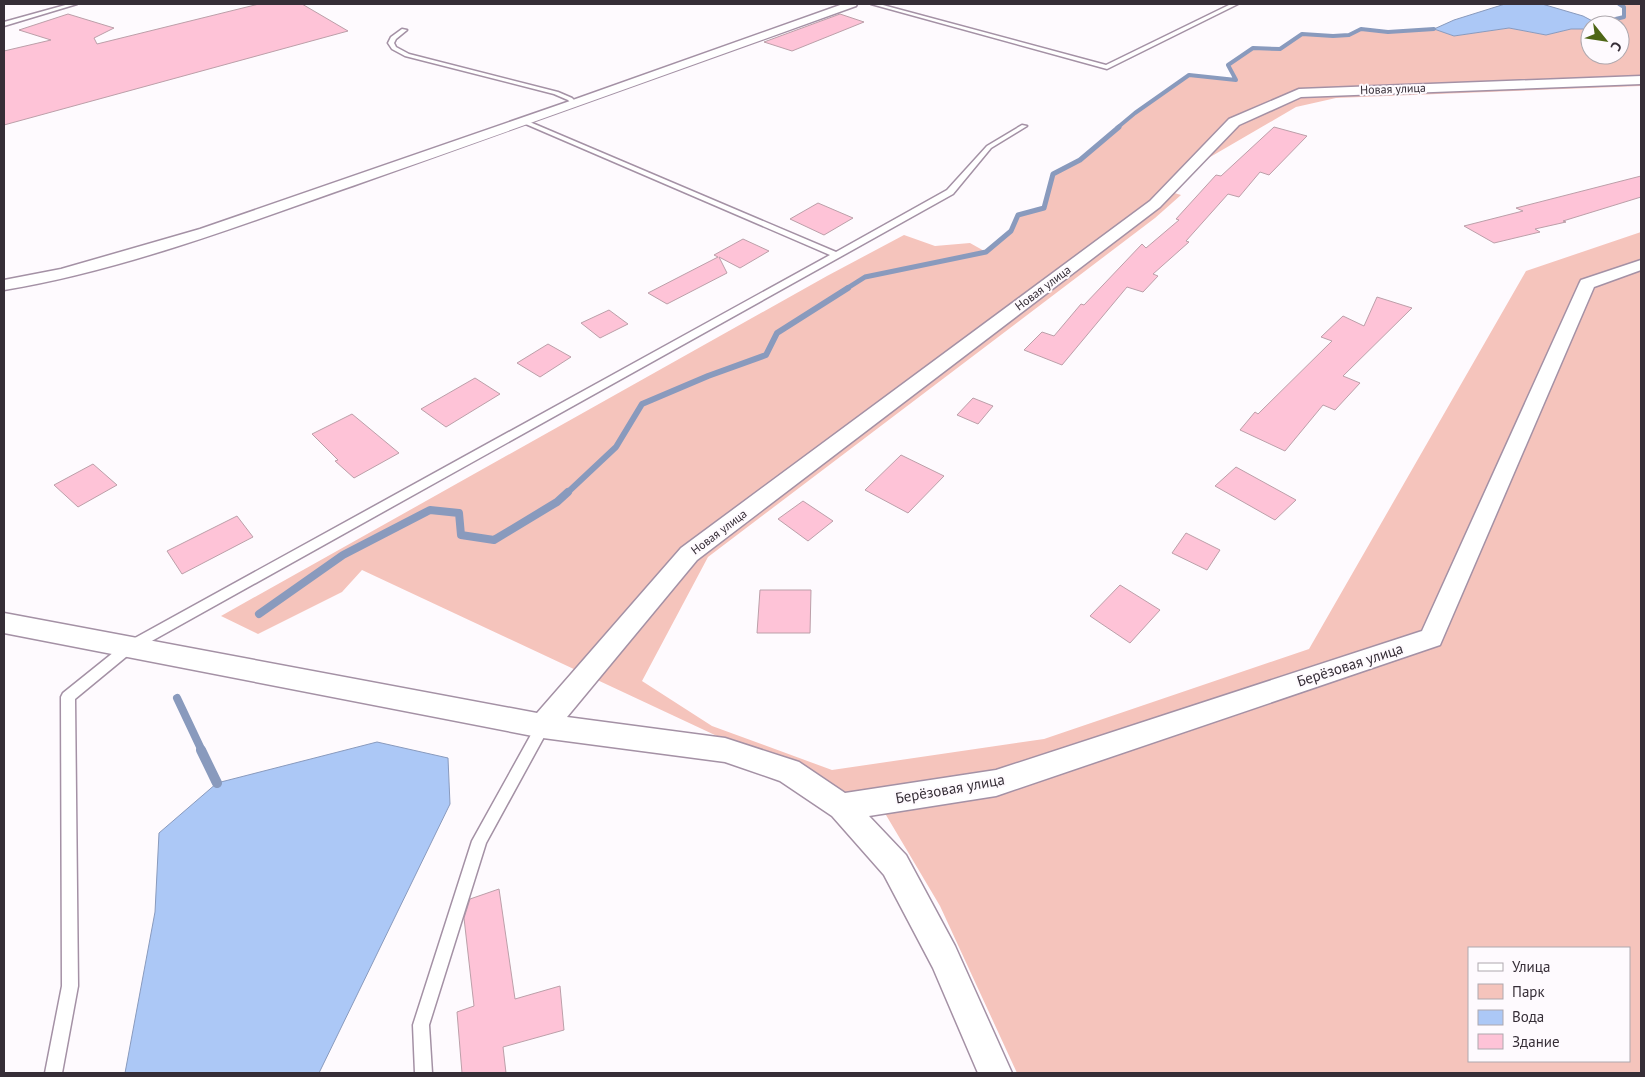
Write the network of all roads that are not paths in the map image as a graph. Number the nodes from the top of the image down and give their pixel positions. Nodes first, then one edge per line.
1 (74, 4) edge
2 (852, 4) edge
3 (874, 4) edge
4 (1235, 4) edge
5 (4, 24) edge
6 (404, 30) dead end
7 (1641, 80) edge
8 (575, 104) junction
9 (523, 121) junction
10 (1024, 126) dead end
11 (837, 255) junction
12 (1641, 265) edge
13 (4, 286) edge
14 (4, 623) edge
15 (128, 648) junction
16 (543, 726) junction
17 (842, 807) junction
18 (53, 1073) edge
19 (423, 1073) edge
20 (994, 1073) edge

1 - 5 lane
2 - 8 street
3 - 4 lane
6 - 8 lane
7 - 16 street, Новая улица
8 - 9 street
9 - 11 lane
9 - 13 street
10 - 11 lane
11 - 15 lane
12 - 17 street, Берёзовая улица
14 - 15 street
15 - 16 street
15 - 18 lane
16 - 17 street
16 - 19 lane
17 - 20 street

